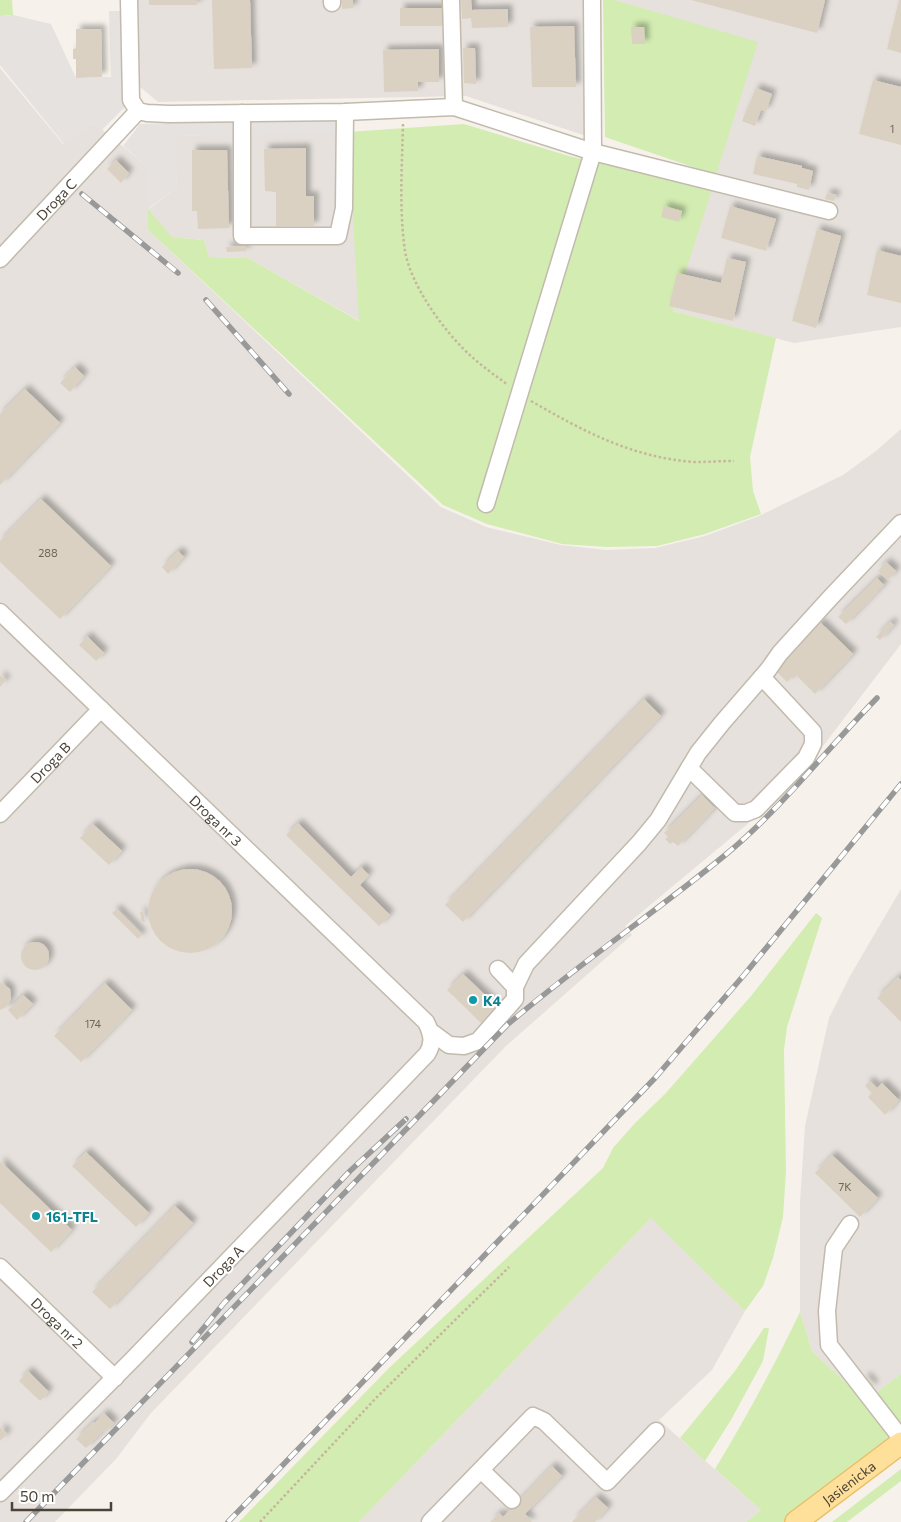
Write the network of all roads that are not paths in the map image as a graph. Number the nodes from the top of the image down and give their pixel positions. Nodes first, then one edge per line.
1 (129, 0) edge
2 (451, 0) edge
3 (592, 0) edge
4 (454, 107) junction
5 (138, 111) junction
6 (345, 112) junction
7 (242, 113) junction
8 (593, 152) junction
9 (829, 211) dead end
10 (0, 259) edge
11 (486, 504) dead end
12 (901, 524) edge
13 (0, 612) edge
14 (762, 678) junction
15 (101, 709) junction
16 (689, 768) junction
17 (0, 814) edge
18 (498, 969) dead end
19 (515, 987) junction
20 (430, 1031) junction
21 (850, 1224) dead end
22 (0, 1267) edge
23 (115, 1378) junction
24 (656, 1430) dead end
25 (901, 1438) edge
26 (901, 1443) edge
27 (481, 1470) junction
28 (0, 1493) edge
29 (512, 1500) dead end
30 (437, 1520) edge
31 (796, 1522) edge

1 - 5 street
2 - 4 street
3 - 8 street
4 - 6 street
4 - 8 street
5 - 7 street
5 - 10 street, Droga C
6 - 7 street
6 - 7 street
8 - 9 street
8 - 11 street
12 - 14 street, Droga nr 3
13 - 15 street, Droga nr 3
14 - 16 street, Droga nr 3
14 - 16 street
15 - 17 street, Droga B
15 - 20 street, Droga nr 3
16 - 19 street, Droga nr 3
18 - 19 street
19 - 20 street, Droga nr 3
20 - 23 street, Droga A
21 - 25 street
22 - 23 street, Droga nr 2
23 - 28 street, Droga A
24 - 27 street
26 - 31 main road, Jasienicka
27 - 29 street
27 - 30 street

